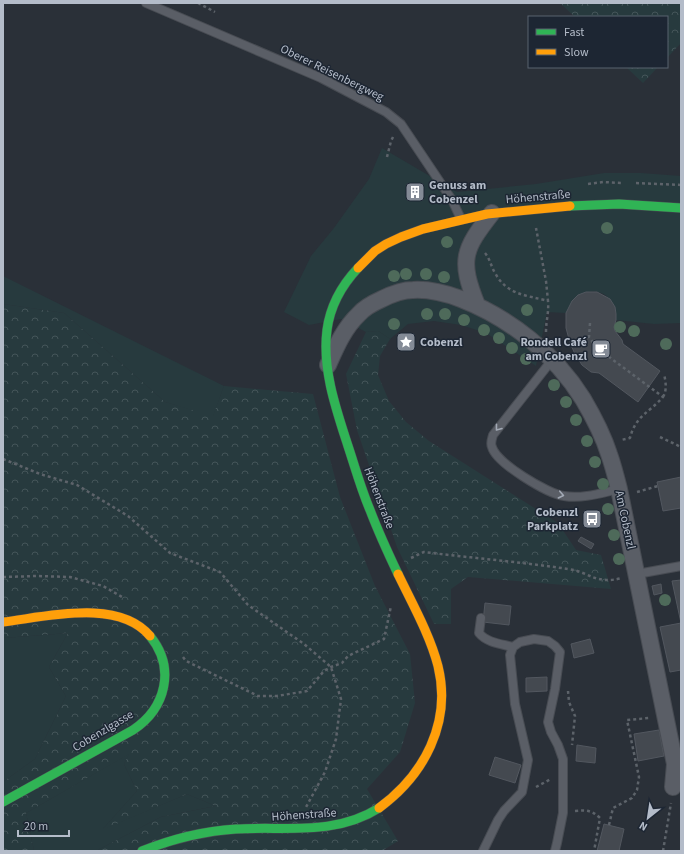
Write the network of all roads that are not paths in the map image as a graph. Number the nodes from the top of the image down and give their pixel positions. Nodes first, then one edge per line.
1 (146, 3) edge
2 (681, 208) edge
3 (492, 213) junction
4 (461, 220) junction
5 (477, 305) junction
6 (552, 360) junction
7 (327, 367) junction
8 (626, 491) junction
9 (681, 566) edge
10 (637, 574) junction
11 (481, 618) dead end
12 (3, 622) edge
13 (513, 647) junction
14 (673, 787) road end
15 (3, 802) edge
16 (142, 851) edge
17 (483, 851) edge
18 (555, 851) edge

1 - 4 lane, Oberer Reisenbergweg
2 - 3 street, Höhenstraße
3 - 4 street, Höhenstraße
3 - 5 street
4 - 7 street, Höhenstraße
5 - 6 street, Am Cobenzl
5 - 7 street, Am Cobenzl
6 - 8 street, Am Cobenzl
6 -> 8 lane
7 - 16 street, Höhenstraße
8 - 10 street, Am Cobenzl
9 - 10 lane
10 - 14 street, Am Cobenzl
11 - 13 lane
12 - 15 street, Cobenzlgasse
13 - 17 lane
13 - 18 lane

